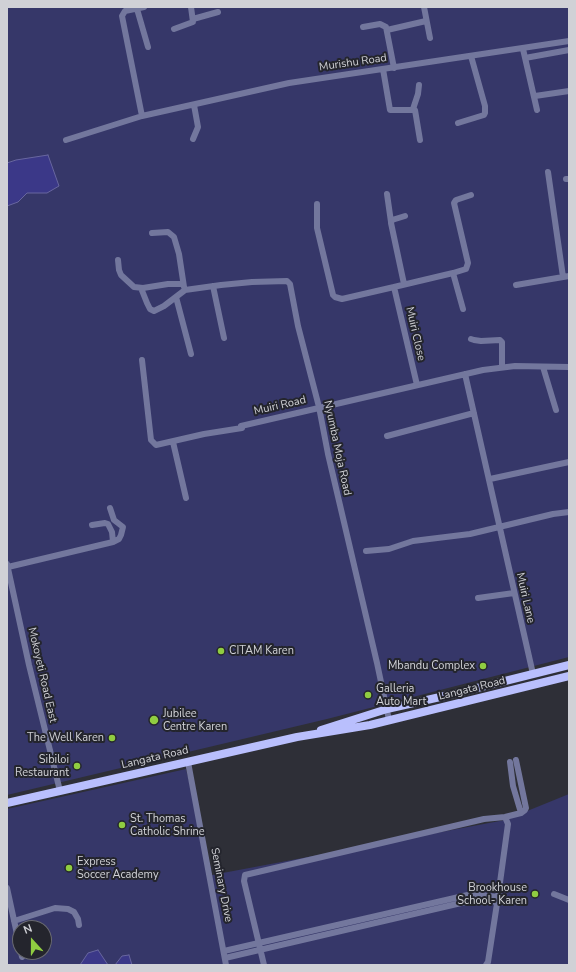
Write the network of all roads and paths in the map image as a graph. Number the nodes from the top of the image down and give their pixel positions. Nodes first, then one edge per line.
1 (144, 7) edge
2 (191, 7) edge
3 (424, 7) edge
4 (137, 9) junction
5 (218, 12) dead end
6 (194, 18) junction
7 (426, 21) junction
8 (363, 27) dead end
9 (174, 29) dead end
10 (387, 30) junction
11 (430, 38) dead end
12 (569, 41) edge
13 (148, 47) dead end
14 (523, 48) junction
15 (569, 50) edge
16 (471, 56) junction
17 (525, 58) junction
18 (394, 68) junction
19 (383, 69) junction
20 (419, 85) dead end
21 (569, 92) edge
22 (535, 96) junction
23 (194, 105) junction
24 (413, 109) junction
25 (538, 110) dead end
26 (142, 116) junction
27 (458, 123) dead end
28 (192, 139) dead end
29 (66, 140) dead end
30 (420, 140) dead end
31 (548, 172) dead end
32 (387, 194) dead end
33 (471, 195) dead end
34 (317, 204) dead end
35 (405, 216) dead end
36 (391, 222) junction
37 (152, 233) dead end
38 (118, 260) dead end
39 (453, 273) junction
40 (566, 277) edge
41 (404, 284) junction
42 (516, 285) dead end
43 (213, 286) junction
44 (184, 287) junction
45 (394, 287) junction
46 (141, 288) junction
47 (176, 297) junction
48 (463, 309) dead end
49 (224, 338) dead end
50 (471, 338) dead end
51 (191, 354) dead end
52 (142, 360) dead end
53 (502, 367) junction
54 (543, 367) junction
55 (569, 368) edge
56 (465, 374) junction
57 (417, 385) junction
58 (319, 407) junction
59 (556, 410) dead end
60 (474, 414) junction
61 (387, 436) dead end
62 (173, 442) junction
63 (569, 462) edge
64 (490, 480) junction
65 (186, 498) dead end
66 (110, 508) dead end
67 (569, 512) edge
68 (92, 525) dead end
69 (500, 526) junction
70 (113, 542) junction
71 (366, 551) dead end
72 (7, 565) edge
73 (514, 593) junction
74 (478, 598) dead end
75 (569, 665) edge
76 (533, 674) junction
77 (569, 676) edge
78 (387, 709) junction
79 (389, 720) junction
80 (309, 735) junction
81 (513, 761) dead end
82 (188, 762) junction
83 (60, 791) junction
84 (7, 803) edge
85 (505, 817) junction
86 (7, 888) edge
87 (554, 894) dead end
88 (498, 900) junction
89 (569, 900) edge
90 (14, 920) edge
91 (17, 920) edge
92 (79, 925) dead end
93 (260, 946) junction
94 (224, 955) junction
95 (226, 965) edge
96 (264, 965) edge
97 (486, 965) edge

1 - 4 street
2 - 6 street
3 - 7 street
4 - 13 street
4 - 26 street
5 - 6 street
6 - 9 street
7 - 10 street
7 - 11 street
8 - 10 street
10 - 18 street
12 - 14 street, Murishu Road
14 - 16 street, Murishu Road
14 - 17 street
15 - 17 street
16 - 18 street, Murishu Road
16 - 27 street
17 - 22 street
18 - 19 street, Murishu Road
19 - 23 street, Murishu Road
19 - 24 street
20 - 24 street
21 - 22 street
22 - 25 street
23 - 26 street, Murishu Road
23 - 28 street
24 - 30 street
26 - 29 street, Murishu Road
31 - 40 street
32 - 36 street
33 - 39 street
34 - 45 street
35 - 36 street
36 - 41 street
37 - 44 street
38 - 46 street
39 - 41 street
39 - 48 street
40 - 42 street
41 - 45 street
43 - 44 street, Nyumba Moja Road
43 - 49 street
43 - 58 street, Nyumba Moja Road
44 - 46 street, Nyumba Moja Road
44 - 47 street
45 - 57 street, Muiri Close
46 - 47 street
47 - 51 street
50 - 53 street
52 - 62 street, Muiri Road
53 - 54 street, Muiri Road
53 - 56 street, Muiri Road
54 - 55 street, Muiri Road
54 - 59 street
56 - 57 street, Muiri Road
56 - 60 street, Muiri Lane
57 - 58 street, Muiri Road
58 - 62 street, Muiri Road
58 - 78 street, Nyumba Moja Road
60 - 61 street
60 - 64 street, Muiri Lane
62 - 65 street
63 - 64 street
64 - 69 street, Muiri Lane
66 - 70 street
67 - 69 street
68 - 70 street
69 - 71 street
69 - 73 street, Muiri Lane
70 - 72 street
72 - 83 street, Mokoyeti Road East
73 - 74 street
73 - 76 street, Muiri Lane
75 - 76 main road, Langata Road
76 - 78 main road, Langata Road
77 - 79 main road, Langata Road
78 - 79 street, Nyumba Moja Road
78 - 80 main road, Langata Road
79 - 80 main road, Langata Road
80 - 82 main road, Langata Road
81 - 85 street
82 - 83 main road, Langata Road
82 - 94 street, Seminary Drive
83 - 84 main road, Langata Road
85 - 88 street
85 - 93 street
86 - 90 street
87 - 89 street
88 - 93 street
88 - 97 street
91 - 92 street
93 - 94 street
93 - 96 street
94 - 95 street, Seminary Drive

